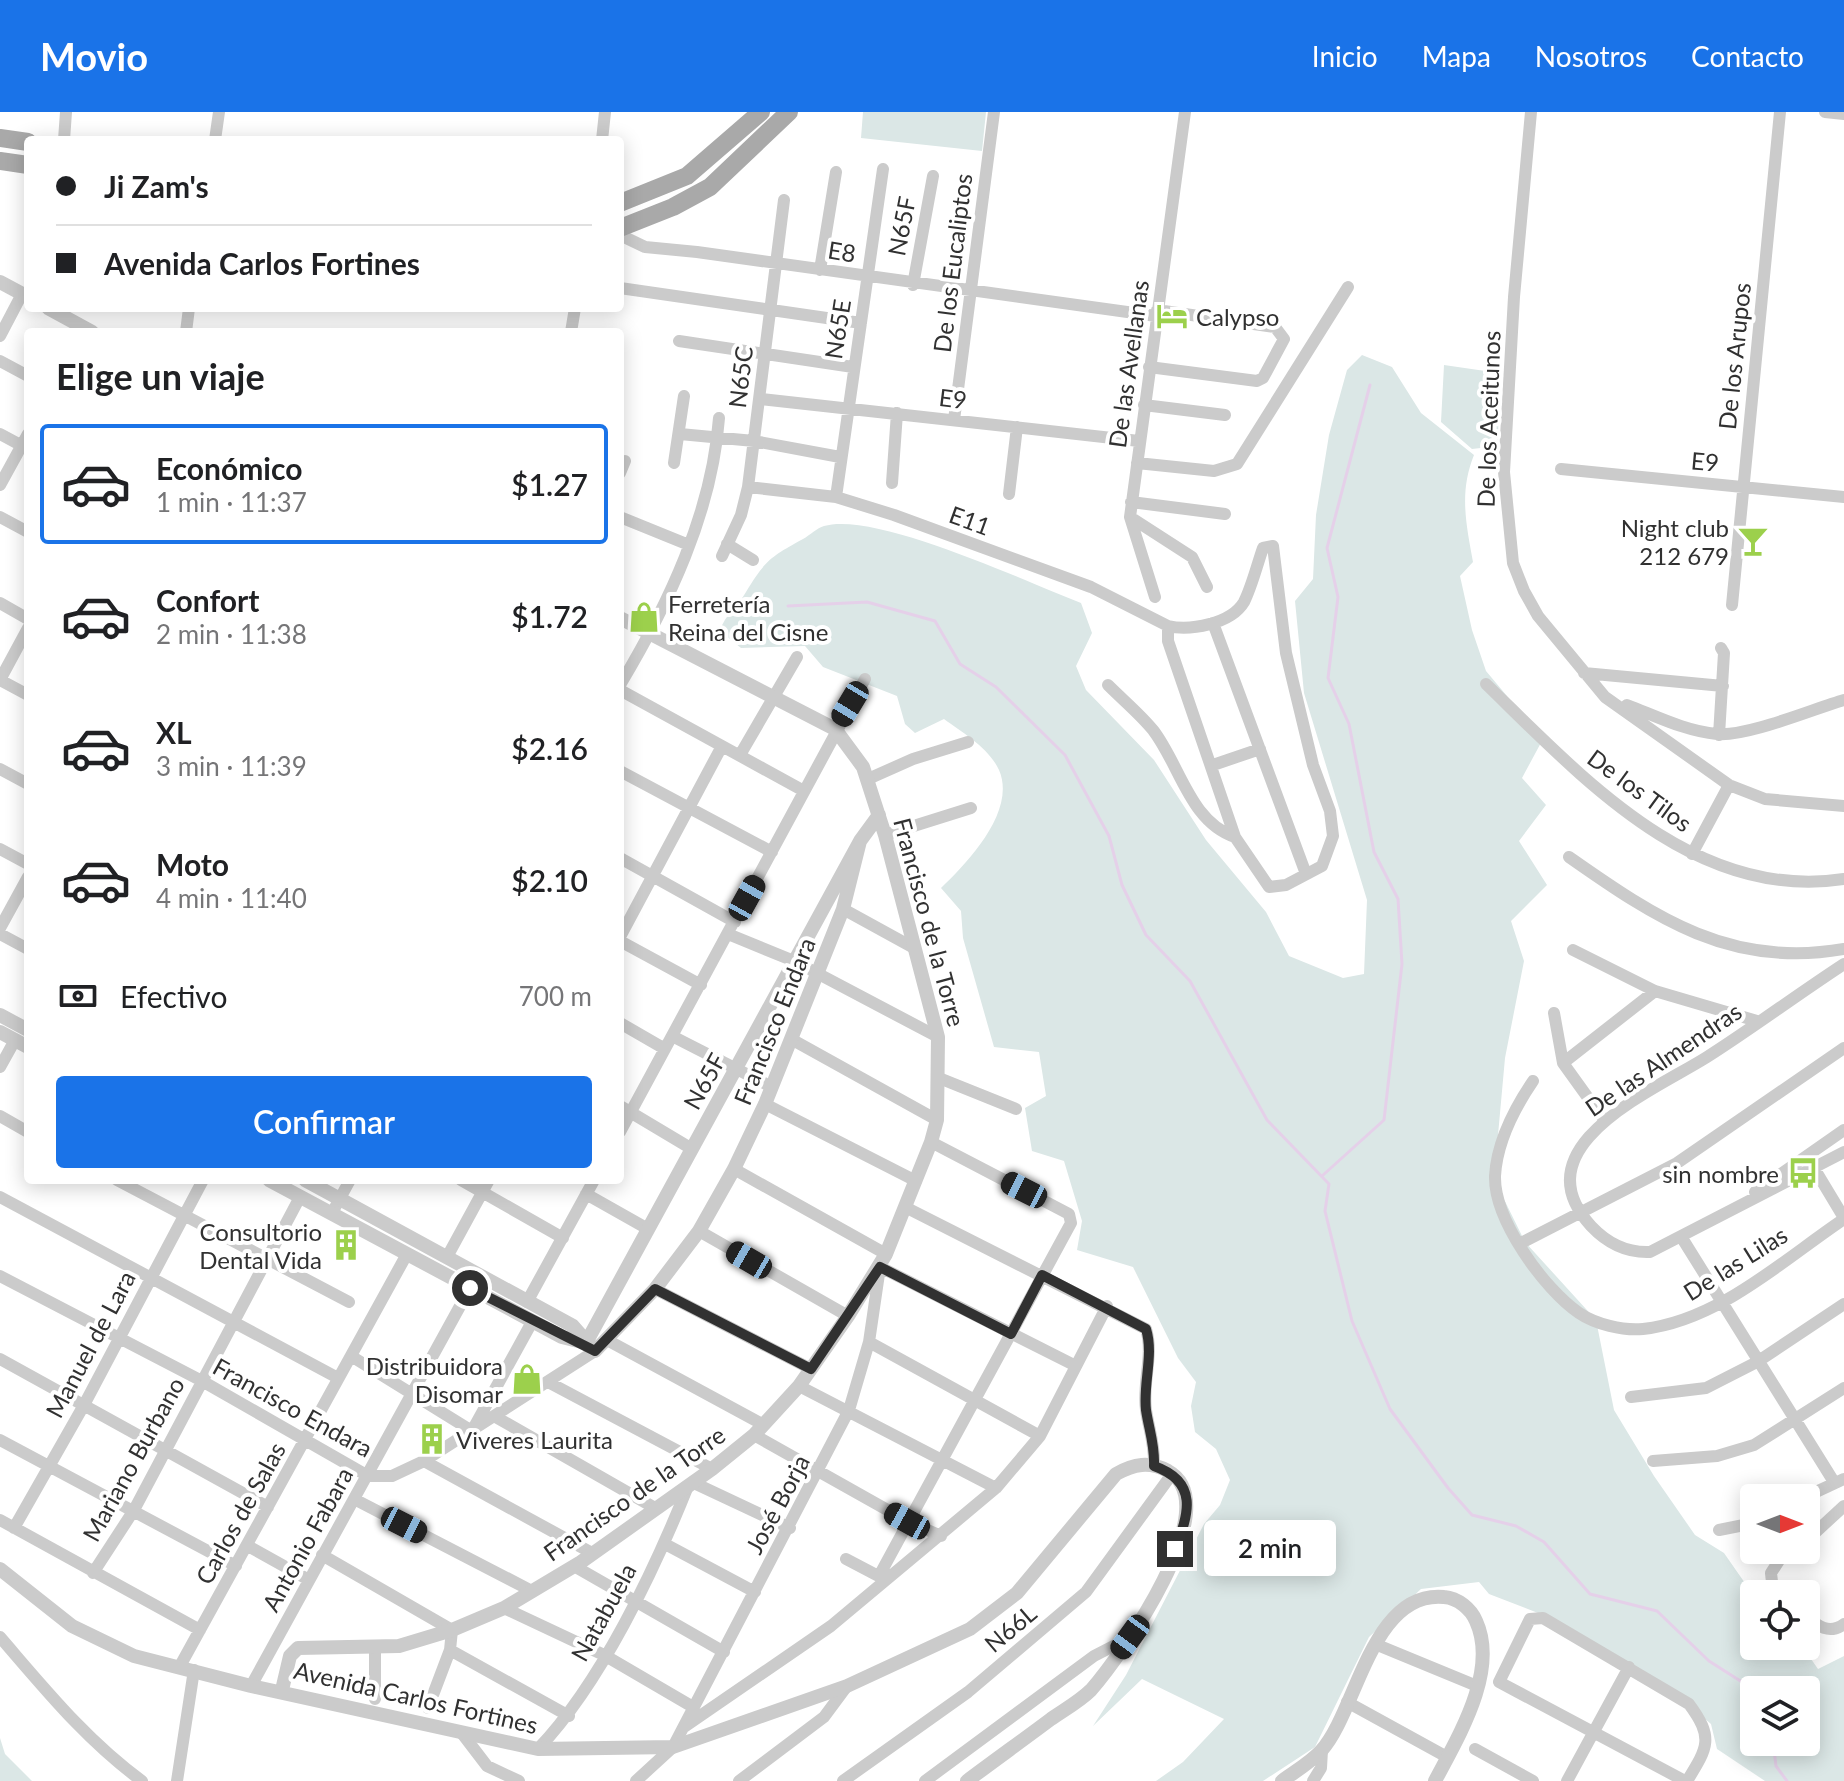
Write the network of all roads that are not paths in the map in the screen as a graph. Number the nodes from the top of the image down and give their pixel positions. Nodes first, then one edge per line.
1 (66, 112) edge
2 (219, 112) edge
3 (605, 112) edge
4 (761, 112) edge
5 (789, 112) edge
6 (994, 112) edge
7 (1185, 112) edge
8 (1531, 112) edge
9 (1780, 112) edge
10 (1825, 112) edge
11 (1844, 114) edge
12 (64, 136) edge
13 (216, 136) edge
14 (602, 136) edge
15 (0, 138) edge
16 (24, 141) edge
17 (0, 161) edge
18 (24, 164) edge
19 (883, 169) dead end
20 (836, 172) dead end
21 (933, 176) dead end
22 (784, 200) dead end
23 (624, 201) edge
24 (624, 226) edge
25 (624, 237) edge
26 (775, 262) junction
27 (820, 270) junction
28 (867, 277) junction
29 (0, 282) edge
30 (913, 285) junction
31 (1348, 287) dead end
32 (624, 289) edge
33 (970, 293) junction
34 (24, 295) edge
35 (24, 298) edge
36 (770, 308) junction
37 (55, 312) edge
38 (1157, 313) junction
39 (861, 323) junction
40 (83, 328) edge
41 (0, 336) edge
42 (679, 341) dead end
43 (766, 351) junction
44 (0, 361) edge
45 (853, 367) junction
46 (1149, 367) junction
47 (24, 374) edge
48 (684, 396) dead end
49 (761, 399) junction
50 (1144, 405) junction
51 (847, 408) junction
52 (897, 413) junction
53 (1225, 415) dead end
54 (719, 418) dead end
55 (954, 420) junction
56 (1017, 427) junction
57 (0, 434) edge
58 (680, 434) junction
59 (718, 437) junction
60 (24, 441) edge
61 (754, 441) junction
62 (1139, 441) junction
63 (24, 445) edge
64 (840, 457) junction
65 (674, 463) dead end
66 (1137, 463) junction
67 (1561, 469) dead end
68 (892, 483) dead end
69 (0, 485) edge
70 (1742, 486) junction
71 (748, 487) junction
72 (1009, 494) dead end
73 (836, 497) junction
74 (1844, 497) edge
75 (1131, 502) junction
76 (1225, 514) dead end
77 (0, 517) edge
78 (1130, 517) junction
79 (624, 519) edge
80 (24, 530) edge
81 (689, 545) junction
82 (753, 560) dead end
83 (1207, 587) dead end
84 (1155, 597) dead end
85 (0, 603) edge
86 (1732, 605) dead end
87 (24, 617) edge
88 (624, 620) edge
89 (1213, 623) junction
90 (1168, 626) junction
91 (24, 635) edge
92 (650, 635) junction
93 (1721, 648) dead end
94 (797, 657) dead end
95 (1584, 673) junction
96 (865, 679) dead end
97 (0, 680) edge
98 (624, 681) edge
99 (1486, 684) dead end
100 (1108, 685) dead end
101 (1723, 686) junction
102 (624, 690) edge
103 (24, 693) edge
104 (1605, 697) junction
105 (771, 699) junction
106 (1841, 702) edge
107 (835, 729) junction
108 (1719, 735) junction
109 (968, 742) dead end
110 (722, 746) junction
111 (1260, 749) junction
112 (740, 755) junction
113 (1213, 765) junction
114 (0, 769) edge
115 (624, 773) edge
116 (868, 779) junction
117 (24, 782) edge
118 (1729, 785) junction
119 (804, 791) junction
120 (1844, 806) edge
121 (688, 808) junction
122 (971, 808) dead end
123 (879, 815) junction
124 (885, 835) junction
125 (1235, 837) junction
126 (860, 841) junction
127 (0, 849) edge
128 (772, 852) junction
129 (1692, 854) junction
130 (1569, 857) dead end
131 (624, 860) edge
132 (24, 862) edge
133 (1306, 874) junction
134 (652, 876) junction
135 (1844, 879) edge
136 (24, 885) edge
137 (843, 909) junction
138 (735, 922) junction
139 (0, 931) edge
140 (624, 931) edge
141 (728, 934) junction
142 (624, 941) edge
143 (24, 946) edge
144 (914, 948) junction
145 (1844, 949) edge
146 (1573, 950) dead end
147 (794, 961) junction
148 (1844, 964) edge
149 (816, 972) junction
150 (701, 985) junction
151 (1655, 991) junction
152 (1554, 1013) dead end
153 (0, 1015) edge
154 (1757, 1021) junction
155 (624, 1025) edge
156 (24, 1028) edge
157 (0, 1032) edge
158 (672, 1036) junction
159 (938, 1037) junction
160 (791, 1039) junction
161 (22, 1043) edge
162 (1844, 1048) edge
163 (665, 1049) junction
164 (1563, 1063) junction
165 (0, 1067) edge
166 (736, 1069) junction
167 (939, 1078) junction
168 (1533, 1081) dead end
169 (772, 1087) junction
170 (765, 1104) junction
171 (625, 1109) edge
172 (1016, 1109) dead end
173 (0, 1116) edge
174 (937, 1120) junction
175 (1604, 1120) junction
176 (24, 1130) edge
177 (1844, 1130) edge
178 (931, 1142) junction
179 (692, 1149) junction
180 (1844, 1152) edge
181 (1814, 1168) junction
182 (734, 1169) junction
183 (916, 1181) junction
184 (125, 1184) edge
185 (201, 1184) edge
186 (276, 1184) edge
187 (312, 1184) edge
188 (348, 1184) edge
189 (468, 1184) edge
190 (487, 1184) edge
191 (592, 1184) edge
192 (483, 1192) junction
193 (586, 1194) junction
194 (0, 1197) edge
195 (300, 1197) junction
196 (340, 1199) junction
197 (905, 1207) junction
198 (1737, 1207) junction
199 (332, 1213) junction
200 (183, 1215) junction
201 (1581, 1215) junction
202 (1844, 1219) edge
203 (648, 1229) junction
204 (699, 1231) junction
205 (563, 1238) junction
206 (1682, 1238) junction
207 (1519, 1244) junction
208 (407, 1254) junction
209 (447, 1257) junction
210 (267, 1258) junction
211 (883, 1261) junction
212 (1042, 1275) junction
213 (0, 1276) edge
214 (152, 1276) junction
215 (470, 1288) junction
216 (655, 1289) junction
217 (1722, 1301) junction
218 (349, 1302) dead end
219 (527, 1302) junction
220 (1844, 1304) edge
221 (1107, 1306) junction
222 (848, 1316) junction
223 (234, 1321) junction
224 (532, 1322) junction
225 (1011, 1334) junction
226 (119, 1339) junction
227 (607, 1340) junction
228 (869, 1342) junction
229 (591, 1347) junction
230 (351, 1356) junction
231 (0, 1359) edge
232 (1757, 1362) junction
233 (1076, 1366) junction
234 (811, 1369) junction
235 (338, 1378) junction
236 (202, 1381) junction
237 (548, 1382) junction
238 (799, 1386) junction
239 (1844, 1388) edge
240 (414, 1392) junction
241 (1631, 1397) dead end
242 (974, 1400) junction
243 (84, 1405) junction
244 (849, 1410) junction
245 (494, 1416) junction
246 (1796, 1421) junction
247 (758, 1429) junction
248 (472, 1431) junction
249 (1040, 1436) junction
250 (0, 1440) edge
251 (304, 1440) junction
252 (165, 1450) junction
253 (942, 1458) junction
254 (424, 1461) junction
255 (1653, 1461) dead end
256 (47, 1464) junction
257 (1154, 1466) junction
258 (712, 1469) junction
259 (819, 1472) junction
260 (1172, 1474) junction
261 (368, 1476) junction
262 (1839, 1480) edge
263 (691, 1484) junction
264 (996, 1488) junction
265 (1820, 1490) edge
266 (354, 1499) junction
267 (1844, 1506) edge
268 (268, 1507) junction
269 (655, 1508) junction
270 (134, 1510) junction
271 (0, 1520) edge
272 (907, 1521) junction
273 (1740, 1526) edge
274 (14, 1528) junction
275 (790, 1528) junction
276 (1820, 1528) edge
277 (1719, 1530) dead end
278 (941, 1536) junction
279 (665, 1544) junction
280 (248, 1546) junction
281 (592, 1553) junction
282 (322, 1555) junction
283 (846, 1559) dead end
284 (236, 1566) junction
285 (574, 1566) junction
286 (0, 1569) edge
287 (93, 1573) junction
288 (883, 1578) junction
289 (309, 1580) junction
290 (530, 1590) junction
291 (755, 1592) junction
292 (634, 1602) junction
293 (504, 1608) junction
294 (1842, 1626) edge
295 (1820, 1628) edge
296 (200, 1630) junction
297 (452, 1630) junction
298 (0, 1637) edge
299 (1130, 1637) junction
300 (1375, 1644) junction
301 (375, 1648) junction
302 (450, 1650) junction
303 (724, 1652) junction
304 (604, 1655) junction
305 (1629, 1667) junction
306 (187, 1668) junction
307 (251, 1686) junction
308 (847, 1686) junction
309 (1477, 1686) junction
310 (282, 1690) junction
311 (375, 1699) dead end
312 (1347, 1702) junction
313 (693, 1707) junction
314 (428, 1708) dead end
315 (569, 1716) junction
316 (684, 1727) junction
317 (461, 1732) junction
318 (1593, 1733) junction
319 (673, 1747) junction
320 (538, 1749) junction
321 (1475, 1749) dead end
322 (1322, 1750) junction
323 (1447, 1757) junction
324 (142, 1781) edge
325 (177, 1781) edge
326 (519, 1781) edge
327 (636, 1781) edge
328 (739, 1781) edge
329 (843, 1781) edge
330 (925, 1781) edge
331 (967, 1781) edge
332 (1282, 1781) edge
333 (1313, 1781) edge
334 (1435, 1781) edge
335 (1533, 1781) edge
336 (1567, 1781) edge
337 (1686, 1781) edge

1 - 12 street
2 - 13 street
3 - 14 street
4 - 23 main road
5 - 24 main road
6 - 33 street, De los Eucaliptos
7 - 38 street, De las Avellanas
8 - 95 street, De los Aceitunos
9 - 70 street, De los Arupos
10 - 11 street
15 - 16 main road
17 - 18 main road
19 - 28 street, N65E
20 - 27 street
21 - 30 street, N65F
22 - 26 street, N65C
25 - 26 street, E8
26 - 27 street, E8
26 - 36 street, N65C
27 - 28 street, E8
28 - 30 street, E8
28 - 39 street, N65E
29 - 34 street
30 - 33 street, E8
31 - 66 street
32 - 36 street
33 - 38 street, E8
33 - 55 street, De los Eucaliptos
35 - 41 street
36 - 39 street
36 - 43 street, N65C
37 - 40 street
38 - 46 street, De las Avellanas
38 - 46 street, E8
39 - 45 street, N65E
42 - 43 street
43 - 45 street
43 - 49 street, N65C
44 - 47 street
45 - 51 street, N65E
46 - 50 street, De las Avellanas
48 - 58 street
49 - 51 street, E9
49 - 61 street, N65C
50 - 53 street
50 - 62 street, De las Avellanas
51 - 52 street, E9
51 - 64 street, N65E
52 - 55 street, E9
52 - 68 street
54 - 59 street
55 - 56 street, E9
56 - 62 street, E9
56 - 72 street
57 - 60 street
58 - 59 street
58 - 65 street
59 - 61 street
59 - 81 street
61 - 64 street
61 - 71 street, N65C
62 - 66 street, De las Avellanas
63 - 69 street
64 - 73 street, N65E
66 - 75 street, De las Avellanas
67 - 70 street, E9
70 - 74 street, E9
70 - 86 street, De los Arupos
71 - 73 street, E11
71 - 82 street, N65C
73 - 90 street, E11
75 - 76 street
75 - 78 street, De las Avellanas
77 - 80 street
78 - 83 street
78 - 84 street
79 - 81 street
81 - 92 street
85 - 87 street
88 - 92 street, Francisco de la Torre
89 - 90 street
89 - 111 street
89 - 133 street
90 - 113 street
91 - 97 street
92 - 98 street
92 - 105 street, Francisco de la Torre
93 - 101 street
94 - 105 street
95 - 101 street
95 - 104 street, De los Aceitunos
96 - 107 street
97 - 103 street
99 - 129 street, De los Tilos
100 - 125 street
101 - 108 street
102 - 110 street
104 - 108 street, De los Aceitunos
104 - 118 street, De los Aceitunos
105 - 107 street, Francisco de la Torre
105 - 112 street
106 - 108 street, De los Aceitunos
107 - 116 street, Francisco de la Torre
107 - 119 street
109 - 116 street
110 - 112 street
110 - 121 street
111 - 113 street
111 - 133 street
112 - 119 street
113 - 125 street
114 - 117 street
115 - 121 street
116 - 123 street, Francisco de la Torre
118 - 120 street, De los Aceitunos
118 - 129 street
119 - 128 street
121 - 128 street
121 - 134 street
122 - 124 street
123 - 124 street, Francisco de la Torre
123 - 126 street
124 - 144 street, Francisco de la Torre
125 - 133 street
126 - 137 street, Francisco Endara
126 - 147 street, N65F
127 - 132 street
128 - 138 street
129 - 135 street, De los Tilos
130 - 145 street
131 - 134 street
134 - 138 street
134 - 140 street
136 - 139 street
137 - 144 street
137 - 149 street, Francisco Endara
138 - 141 street
139 - 143 street
141 - 147 street
141 - 150 street
142 - 150 street
144 - 159 street, Francisco de la Torre
146 - 151 street
147 - 149 street
147 - 166 street, N65F
148 - 154 street, De las Almendras
149 - 159 street
149 - 160 street, Francisco Endara
150 - 158 street
151 - 154 street
151 - 164 street
152 - 164 street
153 - 156 street
154 - 175 street, De las Almendras
155 - 163 street
157 - 161 street
158 - 163 street
158 - 166 street
159 - 167 street, Francisco de la Torre
160 - 169 street, Francisco Endara
160 - 174 street
161 - 165 street
162 - 201 street
163 - 171 street
164 - 175 street
166 - 169 street
166 - 179 street, N65F
167 - 172 street
167 - 174 street, Francisco de la Torre
168 - 207 street, De las Lilas
169 - 170 street, Francisco Endara
170 - 182 street, Francisco Endara
170 - 183 street
171 - 179 street
173 - 176 street
174 - 178 street, Francisco de la Torre
175 - 201 street, De las Almendras
177 - 198 street
178 - 183 street, Francisco de la Torre
178 - 212 street
179 - 203 street, N65F
180 - 181 street
181 - 198 street
181 - 202 street
182 - 204 street, Francisco Endara
182 - 211 street
183 - 197 street, Francisco de la Torre
184 - 200 street
185 - 200 street, Manuel de Lara
186 - 195 street
187 - 196 street
188 - 196 street
189 - 192 street
190 - 192 street
191 - 193 street
192 - 205 street
192 - 209 street
193 - 203 street
193 - 205 street
194 - 214 street
195 - 199 street
195 - 210 street, Mariano Burbano
196 - 199 street
196 - 209 street
197 - 211 street, Francisco de la Torre
197 - 212 street
198 - 206 street
199 - 208 street
200 - 210 street
200 - 214 street, Manuel de Lara
201 - 206 street
201 - 207 street
202 - 217 street, De las Lilas
203 - 229 street, N65F
204 - 216 street, Francisco Endara
204 - 222 street
205 - 219 street
206 - 217 street
207 - 217 street, De las Lilas
208 - 215 street
208 - 230 street, Carlos de Salas
209 - 219 street
210 - 218 street
210 - 223 street, Mariano Burbano
211 - 222 street, Francisco de la Torre
211 - 225 street
211 - 228 street, José Borja
212 - 221 street
212 - 225 street
213 - 226 street, Francisco Endara
214 - 223 street
214 - 226 street, Manuel de Lara
215 - 224 street
215 - 240 street, Antonio Fabara
216 - 227 street, Francisco Endara
216 - 234 street
217 - 232 street
219 - 229 street
220 - 232 street
221 - 233 street
221 - 257 street
222 - 234 street, Francisco de la Torre
223 - 235 street
223 - 236 street, Mariano Burbano
224 - 229 street
224 - 248 street
225 - 233 street
225 - 242 street
226 - 236 street, Francisco Endara
226 - 243 street, Manuel de Lara
227 - 229 street, Francisco Endara
227 - 247 street
228 - 242 street
228 - 244 street, José Borja
229 - 237 street, Francisco Endara
230 - 235 street, Carlos de Salas
230 - 240 street
231 - 243 street
232 - 241 street
232 - 246 street
233 - 249 street
234 - 238 street, Francisco de la Torre
235 - 251 street, Carlos de Salas
236 - 251 street, Francisco Endara
236 - 252 street, Mariano Burbano
237 - 245 street, Francisco Endara
237 - 258 street
238 - 244 street
238 - 247 street, Francisco de la Torre
239 - 246 street
240 - 248 street
240 - 261 street, Antonio Fabara
242 - 249 street
242 - 253 street
243 - 252 street
243 - 256 street, Manuel de Lara
244 - 253 street
244 - 259 street, José Borja
245 - 248 street, Francisco Endara
245 - 269 street
246 - 255 street
246 - 262 street
247 - 258 street, Francisco de la Torre
247 - 259 street
248 - 254 street, Francisco Endara
249 - 264 street
250 - 256 street
251 - 261 street, Francisco Endara
251 - 268 street, Carlos de Salas
252 - 268 street
252 - 270 street, Mariano Burbano
253 - 264 street
253 - 272 street
254 - 261 street, Francisco Endara
254 - 281 street
256 - 270 street
256 - 274 street, Manuel de Lara
257 - 260 street
257 - 308 street, Avenida Carlos Fortines
258 - 263 street, Francisco de la Torre
259 - 272 street
259 - 275 street, José Borja
260 - 299 street
260 - 329 street, N66L
261 - 266 street, Antonio Fabara
262 - 265 street
263 - 269 street, Francisco de la Torre
263 - 275 street
263 - 279 street, Natabuela
264 - 278 street
266 - 282 street, Antonio Fabara
266 - 290 street
267 - 276 street
268 - 280 street, Carlos de Salas
269 - 281 street, Francisco de la Torre
270 - 284 street
270 - 287 street, Mariano Burbano
271 - 274 street
272 - 278 street
272 - 288 street
273 - 277 street
274 - 287 street
275 - 291 street, José Borja
278 - 288 street
279 - 291 street
279 - 292 street, Natabuela
280 - 284 street, Carlos de Salas
280 - 289 street
281 - 285 street, Francisco de la Torre
282 - 289 street, Antonio Fabara
282 - 297 street
283 - 288 street
284 - 296 street, Carlos de Salas
285 - 290 street, Francisco de la Torre
285 - 292 street
286 - 306 street, Avenida Carlos Fortines
287 - 296 street
288 - 316 street
289 - 307 street, Antonio Fabara
290 - 293 street, Francisco de la Torre
291 - 303 street, José Borja
292 - 303 street
292 - 304 street, Natabuela
293 - 297 street, Francisco de la Torre
293 - 304 street
294 - 295 street
296 - 306 street, Carlos de Salas
297 - 301 street, Francisco de la Torre
297 - 302 street
298 - 324 street
299 - 330 street
299 - 331 street
300 - 309 street
300 - 309 street
300 - 312 street
301 - 310 street, Francisco de la Torre
301 - 311 street
302 - 314 street
302 - 315 street
303 - 313 street, José Borja
304 - 313 street
304 - 315 street, Natabuela
305 - 318 street
305 - 318 street
305 - 337 street
306 - 307 street, Avenida Carlos Fortines
306 - 325 street, Carlos de Salas
307 - 310 street, Avenida Carlos Fortines
308 - 319 street, Avenida Carlos Fortines
308 - 328 street
309 - 323 street
310 - 317 street, Avenida Carlos Fortines
312 - 322 street
312 - 323 street
313 - 316 street, José Borja
315 - 320 street, Natabuela
316 - 319 street, José Borja
317 - 320 street, Avenida Carlos Fortines
317 - 326 street
318 - 336 street
318 - 337 street
319 - 320 street, Avenida Carlos Fortines
319 - 327 street, José Borja
321 - 335 street
322 - 332 street
322 - 333 street
323 - 334 street

